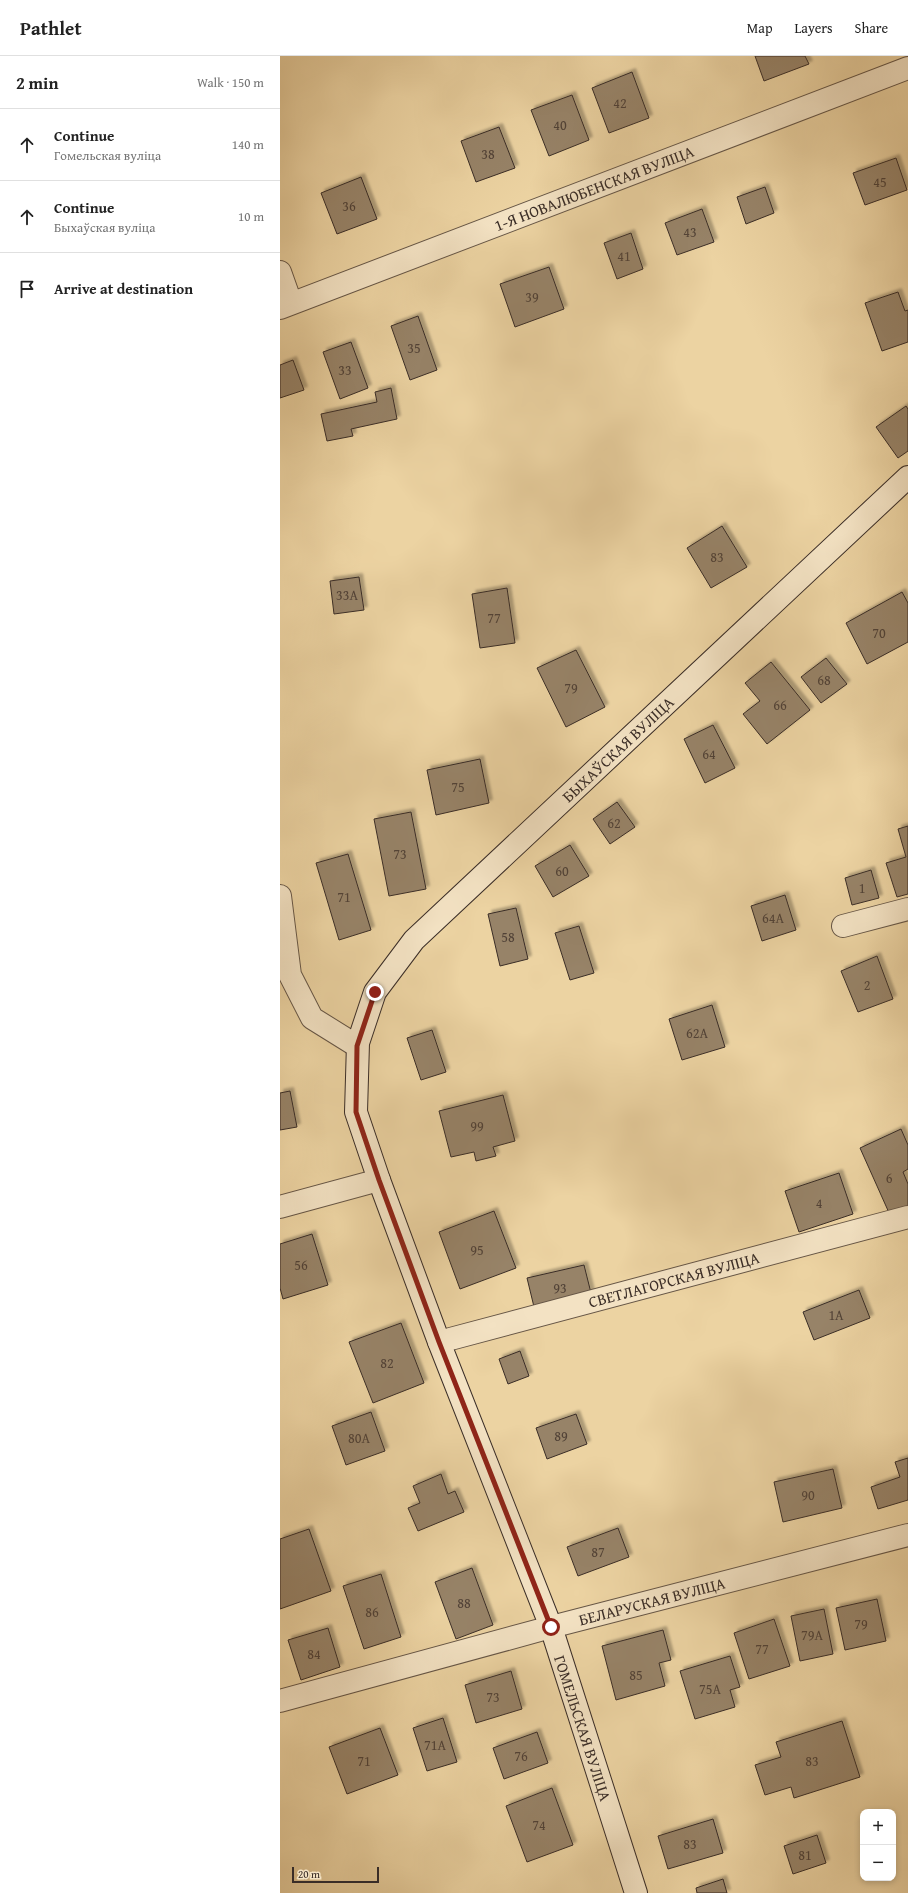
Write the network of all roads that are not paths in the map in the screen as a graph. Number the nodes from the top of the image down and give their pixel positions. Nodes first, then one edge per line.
1 (908, 68) edge
2 (280, 272) edge
3 (286, 306) edge
4 (908, 477) edge
5 (280, 896) edge
6 (908, 909) edge
7 (843, 926) dead end
8 (358, 1045) junction
9 (379, 1180) junction
10 (280, 1208) edge
11 (908, 1217) edge
12 (439, 1342) junction
13 (908, 1535) edge
14 (551, 1627) junction
15 (280, 1701) edge
16 (636, 1893) edge

1 - 3 street, 1-Я НОВАЛЮБЕНСКАЯ ВУЛІЦА
2 - 3 street
4 - 8 street, БЫХАЎСКАЯ ВУЛІЦА
5 - 8 street
6 - 7 street
8 - 9 street, ГОМЕЛЬСКАЯ ВУЛІЦА
9 - 10 street
9 - 12 street, ГОМЕЛЬСКАЯ ВУЛІЦА
11 - 12 street, СВЕТЛАГОРСКАЯ ВУЛІЦА
12 - 14 street, ГОМЕЛЬСКАЯ ВУЛІЦА
13 - 14 street, БЕЛАРУСКАЯ ВУЛІЦА
14 - 15 street, БЕЛАРУСКАЯ ВУЛІЦА
14 - 16 street, ГОМЕЛЬСКАЯ ВУЛІЦА

